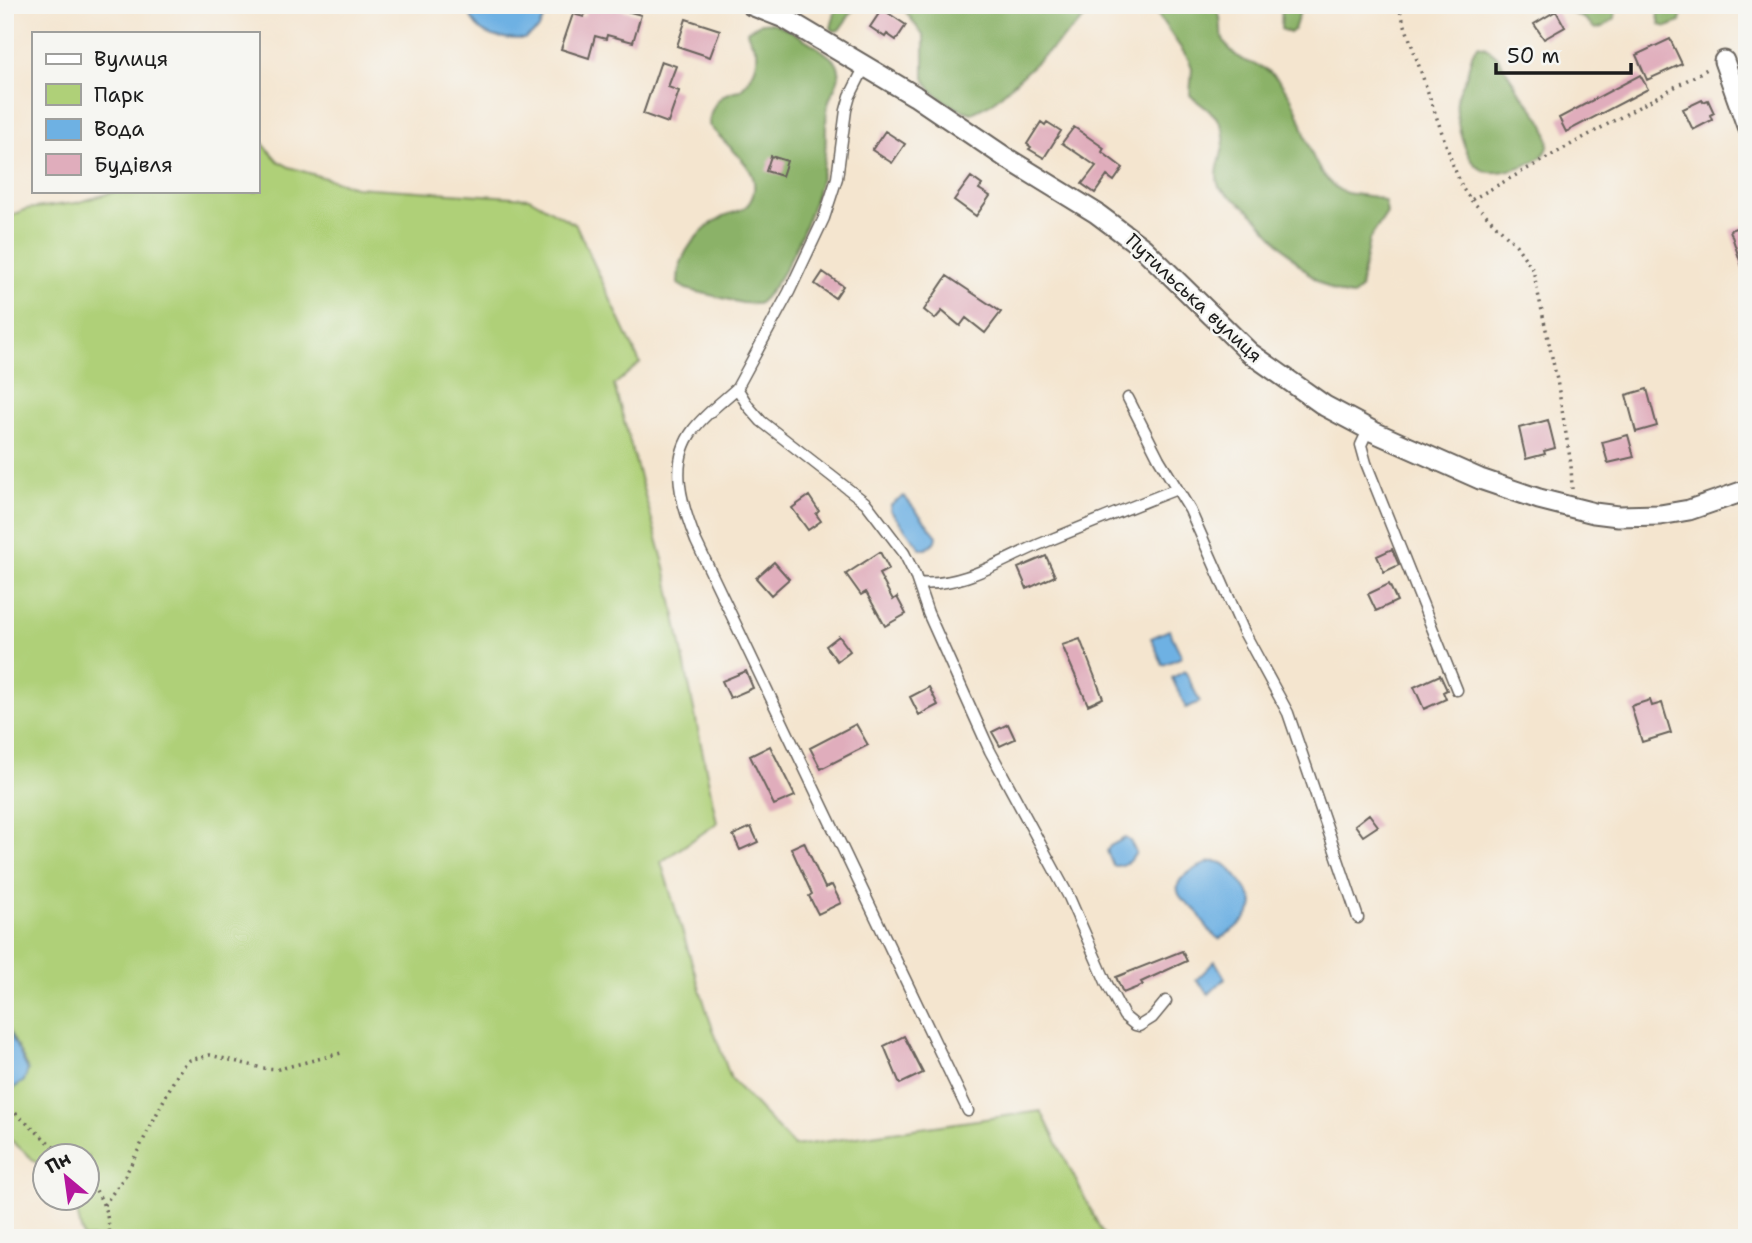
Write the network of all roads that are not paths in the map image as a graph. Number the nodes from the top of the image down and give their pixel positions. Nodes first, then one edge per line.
1 (751, 5) edge
2 (1724, 61) road end
3 (865, 66) junction
4 (1747, 126) edge
5 (737, 388) junction
6 (1128, 398) dead end
7 (1368, 430) junction
8 (1177, 489) junction
9 (1747, 490) edge
10 (918, 583) junction
11 (1457, 690) dead end
12 (1358, 918) dead end
13 (1166, 1001) dead end
14 (968, 1111) dead end

1 - 3 street, Путильська вулиця
2 - 4 street
3 - 5 lane
3 - 7 street, Путильська вулиця
5 - 10 lane
5 - 14 lane
6 - 8 lane
7 - 9 street, Путильська вулиця
7 - 11 lane
8 - 10 lane
8 - 12 lane
10 - 13 lane

